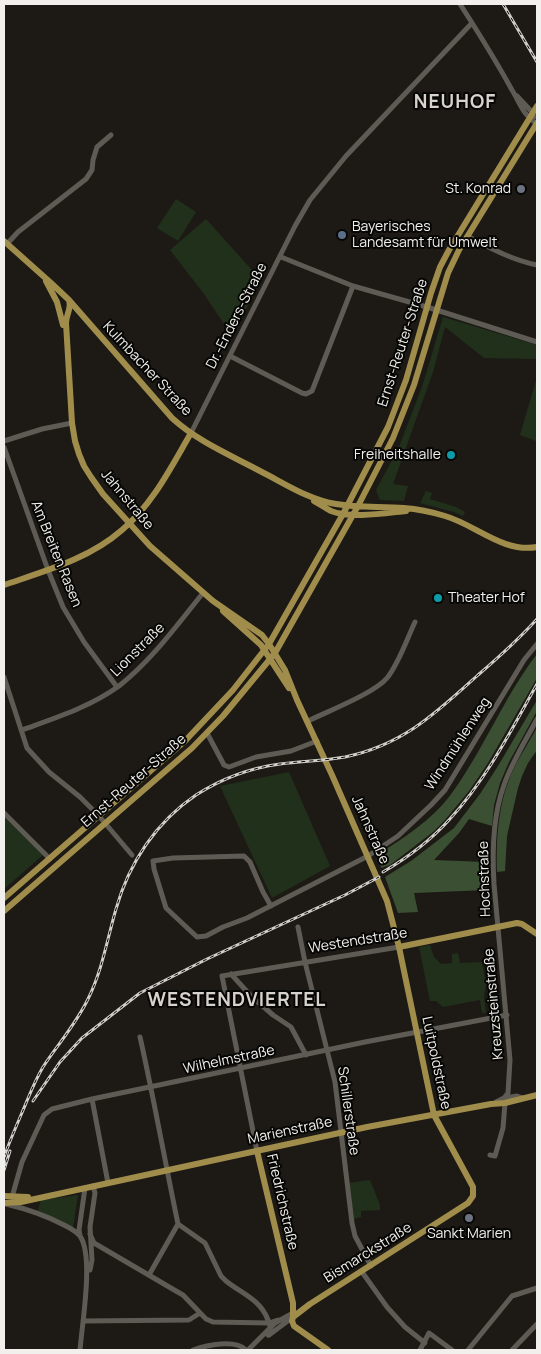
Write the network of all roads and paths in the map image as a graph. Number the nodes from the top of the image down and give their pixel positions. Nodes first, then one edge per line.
1 (460, 4) edge
2 (472, 23) junction
3 (537, 106) edge
4 (531, 116) junction
5 (537, 124) edge
6 (111, 135) dead end
7 (467, 236) junction
8 (5, 242) edge
9 (280, 257) junction
10 (537, 265) edge
11 (41, 274) junction
12 (353, 286) junction
13 (69, 300) junction
14 (427, 307) junction
15 (436, 310) junction
16 (537, 342) edge
17 (68, 351) junction
18 (230, 356) junction
19 (72, 423) junction
20 (191, 433) junction
21 (4, 440) edge
22 (4, 447) edge
23 (292, 487) junction
24 (347, 505) junction
25 (358, 506) junction
26 (422, 511) junction
27 (343, 514) junction
28 (353, 515) junction
29 (129, 524) junction
30 (537, 547) edge
31 (48, 570) junction
32 (4, 585) edge
33 (203, 593) junction
34 (213, 601) junction
35 (415, 622) dead end
36 (270, 644) junction
37 (537, 644) edge
38 (264, 651) junction
39 (275, 653) junction
40 (270, 660) junction
41 (4, 677) edge
42 (118, 687) junction
43 (11, 699) junction
44 (297, 700) junction
45 (4, 701) edge
46 (537, 719) edge
47 (308, 721) junction
48 (22, 730) junction
49 (207, 733) junction
50 (317, 741) junction
51 (4, 813) edge
52 (99, 816) junction
53 (106, 823) junction
54 (132, 855) dead end
55 (50, 859) junction
56 (369, 859) junction
57 (4, 898) edge
58 (271, 906) junction
59 (4, 911) edge
60 (298, 927) dead end
61 (498, 927) junction
62 (537, 934) edge
63 (399, 947) junction
64 (305, 962) junction
65 (231, 974) junction
66 (222, 976) joint
67 (507, 1015) junction
68 (417, 1032) junction
69 (140, 1037) dead end
70 (328, 1050) junction
71 (306, 1055) junction
72 (242, 1069) junction
73 (510, 1080) junction
74 (151, 1087) junction
75 (517, 1096) junction
76 (537, 1096) edge
77 (526, 1098) junction
78 (92, 1099) junction
79 (505, 1101) junction
80 (434, 1115) junction
81 (340, 1133) junction
82 (257, 1151) junction
83 (490, 1155) dead end
84 (166, 1170) junction
85 (108, 1183) junction
86 (93, 1186) junction
87 (85, 1188) junction
88 (49, 1195) junction
89 (4, 1196) edge
90 (473, 1196) joint
91 (12, 1197) junction
92 (4, 1203) edge
93 (178, 1224) junction
94 (90, 1234) junction
95 (80, 1236) junction
96 (370, 1266) junction
97 (362, 1272) junction
98 (149, 1275) junction
99 (86, 1287) junction
100 (537, 1288) edge
101 (292, 1297) junction
102 (310, 1304) junction
103 (200, 1314) junction
104 (293, 1315) junction
105 (82, 1321) junction
106 (280, 1323) junction
107 (537, 1324) edge
108 (270, 1325) junction
109 (294, 1326) junction
110 (268, 1335) junction
111 (316, 1341) junction
112 (425, 1343) junction
113 (80, 1350) edge
114 (193, 1350) edge
115 (248, 1350) edge
116 (328, 1350) edge
117 (420, 1350) edge
118 (452, 1350) edge
119 (468, 1350) edge
120 (512, 1350) edge

1 - 2 street
2 - 4 street
2 - 9 street, Dr.-Enders-Straße
3 - 4 main road, Ernst-Reuter-Straße
4 - 5 street
4 - 14 main road, Ernst-Reuter-Straße
5 - 7 main road, Ernst-Reuter-Straße
6 - 8 street
7 - 10 street
7 - 15 main road, Ernst-Reuter-Straße
8 - 11 main road, Kulmbacher Straße
9 - 12 street
9 - 18 street, Dr.-Enders-Straße
11 - 13 main road, Kulmbacher Straße
11 - 17 main road
12 - 14 street
12 - 18 street
13 - 17 main road, Jahnstraße
13 - 20 main road, Kulmbacher Straße
14 - 15 street
14 - 24 main road, Ernst-Reuter-Straße
15 - 16 street
15 - 25 main road, Ernst-Reuter-Straße
17 - 19 main road, Jahnstraße
18 - 20 street, Dr.-Enders-Straße
19 - 21 street
19 - 29 main road, Jahnstraße
20 - 23 main road, Kulmbacher Straße
20 - 29 main road, Dr.-Enders-Straße
22 - 31 street, Am Breiten Rasen
23 - 24 main road, Kulmbacher Straße
23 - 27 main road, Kulmbacher Straße
24 - 25 main road, Kulmbacher Straße
24 - 27 main road, Ernst-Reuter-Straße
25 - 26 main road, Kulmbacher Straße
25 - 28 main road, Ernst-Reuter-Straße
26 - 28 main road, Kulmbacher Straße
26 - 30 main road, Kulmbacher Straße
27 - 28 main road, Kulmbacher Straße
27 - 36 main road, Ernst-Reuter-Straße
28 - 39 main road, Ernst-Reuter-Straße
29 - 31 main road, Dr.-Enders-Straße
29 - 33 main road, Jahnstraße
31 - 32 main road, Dr.-Enders-Straße
31 - 42 street, Am Breiten Rasen
33 - 34 main road, Jahnstraße
33 - 42 street, Lionstraße
34 - 36 main road, Jahnstraße
34 - 38 main road, Jahnstraße
35 - 47 street
36 - 38 main road, Ernst-Reuter-Straße
36 - 39 main road, Jahnstraße
37 - 56 street, Windmühlenweg
38 - 40 main road, Jahnstraße
38 - 52 main road, Ernst-Reuter-Straße
39 - 40 main road, Ernst-Reuter-Straße
39 - 44 main road, Jahnstraße
40 - 44 main road, Jahnstraße
40 - 49 main road, Ernst-Reuter-Straße
41 - 43 street
42 - 48 street, Lionstraße
43 - 45 street
43 - 48 street
44 - 47 main road, Jahnstraße
46 - 61 street, Hochstraße
47 - 50 main road, Jahnstraße
48 - 52 street
49 - 50 street
49 - 53 main road, Ernst-Reuter-Straße
50 - 56 main road, Jahnstraße
51 - 55 street
52 - 53 street
52 - 55 main road, Ernst-Reuter-Straße
53 - 54 street
53 - 59 main road, Ernst-Reuter-Straße
55 - 57 main road, Ernst-Reuter-Straße
56 - 58 street, Windmühlenweg
56 - 63 main road, Jahnstraße
58 - 58 street, Windmühlenweg
60 - 64 street, Schillerstraße
61 - 62 main road, Westendstraße
61 - 63 main road, Westendstraße
61 - 67 street, Kreuzsteinstraße
63 - 64 street, Westendstraße
63 - 68 main road, Luitpoldstraße
64 - 65 street, Westendstraße
64 - 70 street, Schillerstraße
65 - 66 street, Westendstraße
65 - 71 street
66 - 72 street, Friedrichstraße
67 - 68 street, Wilhelmstraße
67 - 73 street, Kreuzsteinstraße
68 - 70 street, Wilhelmstraße
68 - 80 main road, Luitpoldstraße
69 - 74 street
70 - 71 street, Wilhelmstraße
70 - 81 street, Schillerstraße
71 - 72 street, Wilhelmstraße
72 - 74 street, Wilhelmstraße
72 - 82 street, Friedrichstraße
73 - 75 street, Kreuzsteinstraße
73 - 79 street, Kreuzsteinstraße
74 - 78 street, Wilhelmstraße
74 - 84 street
75 - 77 street
75 - 79 street
76 - 77 main road, Marienstraße
77 - 79 main road, Marienstraße
78 - 85 street
78 - 91 street, Wilhelmstraße
79 - 80 main road, Marienstraße
79 - 83 street, Kreuzsteinstraße
80 - 81 main road, Marienstraße
80 - 90 main road, Luitpoldstraße
81 - 82 main road, Marienstraße
81 - 96 street, Schillerstraße
82 - 84 main road, Marienstraße
82 - 101 main road, Friedrichstraße
84 - 85 main road, Marienstraße
84 - 93 street
85 - 86 main road, Marienstraße
86 - 87 main road, Marienstraße
86 - 94 street
87 - 88 main road, Marienstraße
87 - 95 street
88 - 91 main road, Marienstraße
88 - 92 main road, Marienstraße
89 - 91 main road, Marienstraße
90 - 96 main road, Bismarckstraße
92 - 95 street
93 - 98 street
93 - 108 street
94 - 98 street
94 - 99 street
95 - 99 street
96 - 97 main road, Bismarckstraße
97 - 102 main road, Bismarckstraße
97 - 112 street
98 - 103 street
99 - 105 street
100 - 119 street
101 - 102 main road
101 - 104 main road, Friedrichstraße
102 - 104 main road, Bismarckstraße
103 - 105 street
103 - 108 street
104 - 106 street
104 - 109 main road, Friedrichstraße
104 - 111 main road
105 - 113 street
106 - 108 street
106 - 109 street
106 - 110 street
107 - 120 street
108 - 110 street
108 - 115 street
109 - 111 main road
110 - 115 street
111 - 116 main road
112 - 117 street
112 - 118 street
114 - 115 street

